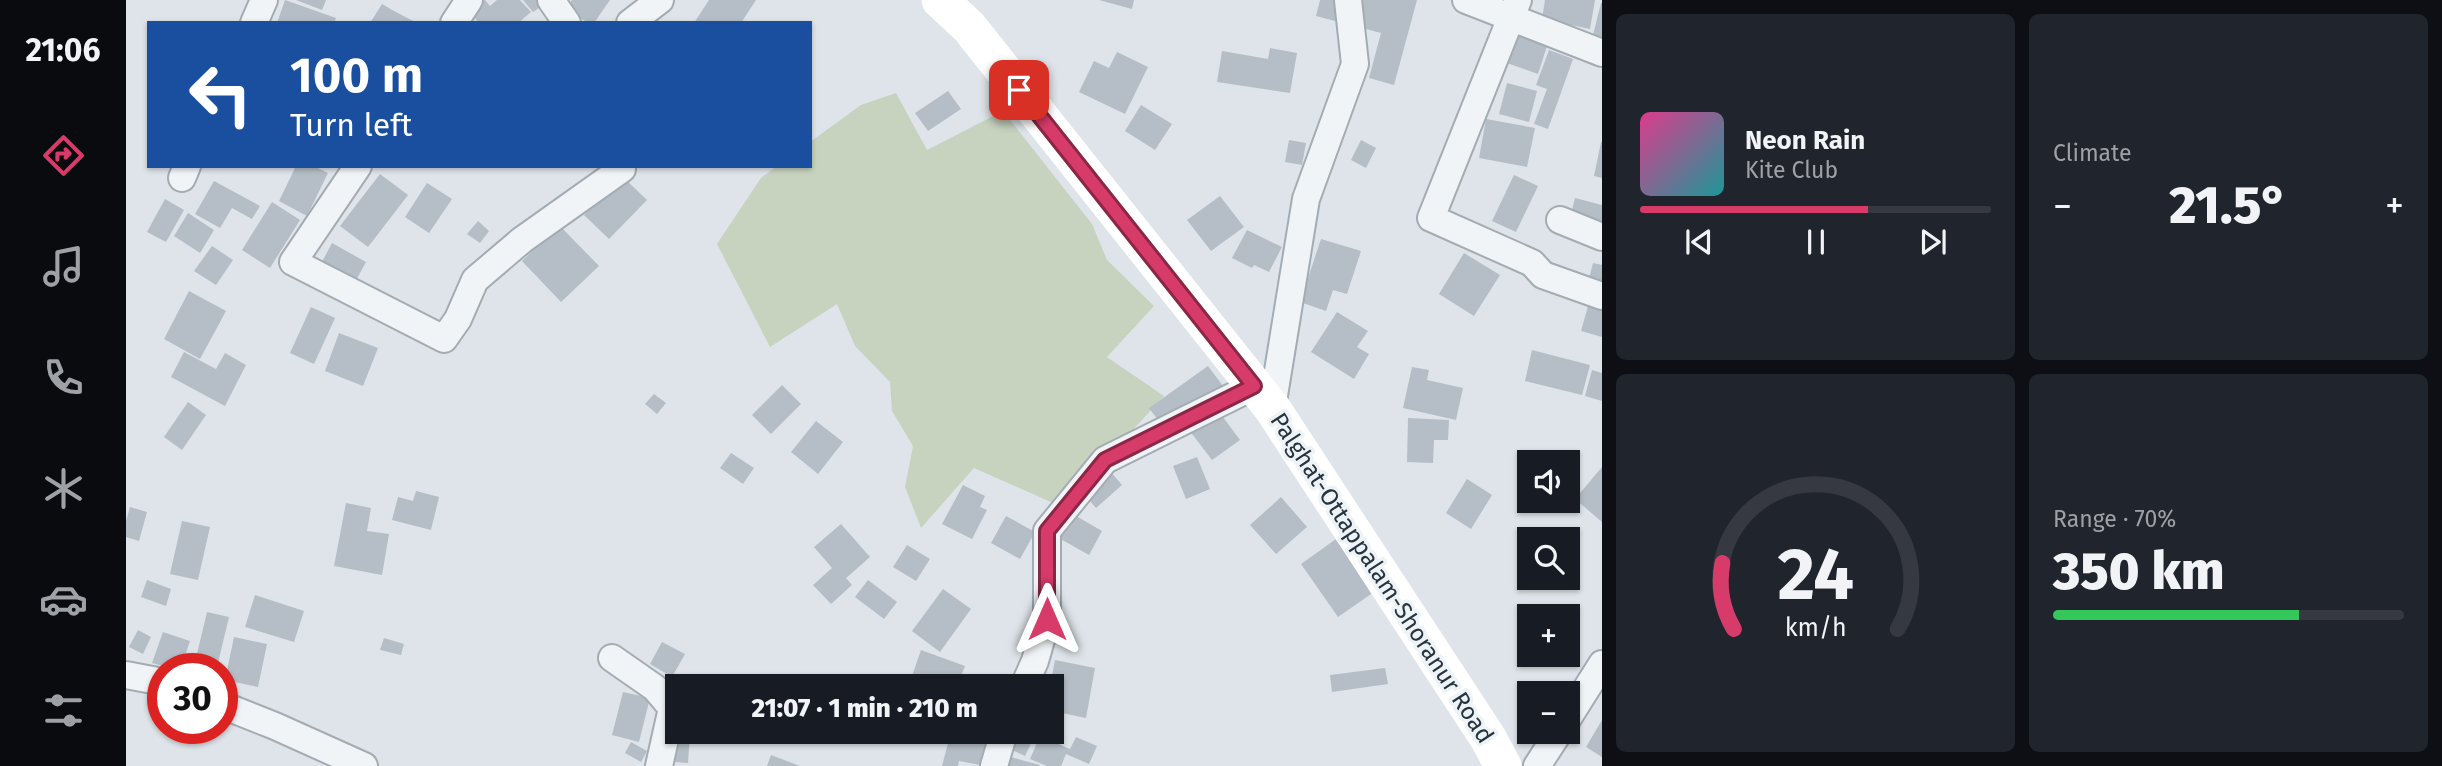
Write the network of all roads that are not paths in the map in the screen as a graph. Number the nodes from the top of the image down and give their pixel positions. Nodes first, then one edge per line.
1 (469, 0) edge
2 (551, 0) edge
3 (660, 0) edge
4 (940, 0) edge
5 (1348, 0) edge
6 (1466, 0) edge
7 (1515, 8) edge
8 (455, 21) edge
9 (566, 21) edge
10 (633, 21) edge
11 (1602, 53) edge
12 (357, 168) edge
13 (622, 168) edge
14 (1560, 220) dead end
15 (1602, 237) edge
16 (1602, 296) edge
17 (1263, 397) junction
18 (612, 658) dead end
19 (1602, 664) edge
20 (1029, 674) edge
21 (126, 675) edge
22 (147, 679) edge
23 (1580, 699) edge
24 (238, 711) edge
25 (1000, 744) edge
26 (1551, 744) edge
27 (364, 766) edge
28 (659, 766) edge
29 (994, 766) edge
30 (1503, 766) edge
31 (1537, 766) edge

1 - 8 street
2 - 9 street
3 - 10 street
4 - 17 main road, Palghat-Ottappalam-Shoranur Road
5 - 17 street
6 - 7 street
7 - 11 street
7 - 16 street
12 - 13 street
14 - 15 street
17 - 20 street
17 - 30 main road, Palghat-Ottappalam-Shoranur Road
18 - 28 street
19 - 23 street
21 - 22 street
24 - 27 street
25 - 29 street
26 - 31 street

